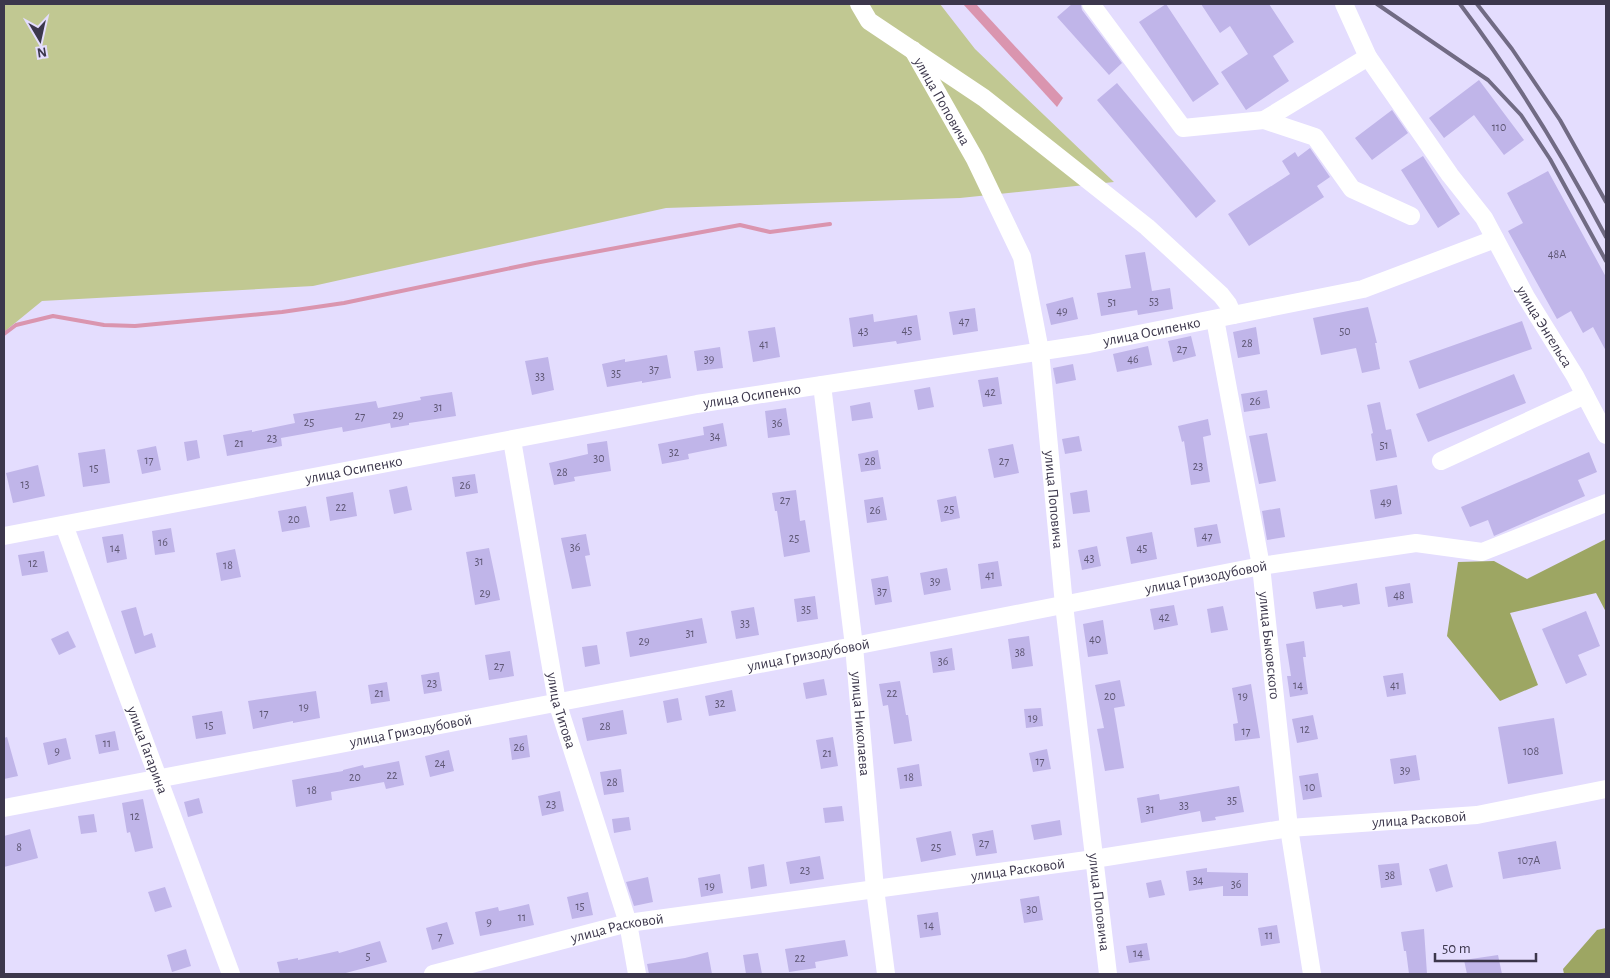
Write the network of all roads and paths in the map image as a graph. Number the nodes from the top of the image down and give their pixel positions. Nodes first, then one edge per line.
1 (859, 4) edge
2 (1091, 4) edge
3 (1344, 4) edge
4 (913, 50) junction
5 (1368, 57) junction
6 (1264, 120) junction
7 (1411, 216) dead end
8 (1495, 239) junction
9 (1233, 315) junction
10 (1216, 319) junction
11 (1040, 351) junction
12 (822, 385) junction
13 (1585, 395) junction
14 (1606, 435) edge
15 (512, 440) junction
16 (1441, 461) dead end
17 (1606, 503) edge
18 (64, 525) junction
19 (4, 536) edge
20 (1261, 566) junction
21 (1064, 605) junction
22 (854, 646) junction
23 (557, 702) junction
24 (157, 778) junction
25 (1606, 789) edge
26 (4, 808) edge
27 (1289, 828) junction
28 (1094, 859) junction
29 (875, 889) junction
30 (628, 923) junction
31 (231, 974) edge
32 (433, 974) edge
33 (637, 974) edge
34 (886, 974) edge
35 (1108, 974) edge
36 (1312, 974) edge

1 - 4 street
2 - 6 street
3 - 5 street, улица Энгельса
4 - 9 street
4 - 11 street, улица Поповича
5 - 6 street
5 - 8 street, улица Энгельса
6 - 7 street
8 - 9 street, улица Осипенко
8 - 13 street, улица Энгельса
9 - 10 street, улица Осипенко
10 - 11 street, улица Осипенко
10 - 20 street, улица Быковского
11 - 12 street, улица Осипенко
11 - 21 street, улица Поповича
12 - 15 street, улица Осипенко
12 - 22 street, улица Николаева
13 - 14 street, улица Энгельса
13 - 16 street
15 - 18 street, улица Осипенко
15 - 23 street, улица Титова
17 - 20 street, улица Гризодубовой
18 - 19 street, улица Осипенко
18 - 24 street, улица Гагарина
20 - 21 street, улица Гризодубовой
20 - 27 street, улица Быковского
21 - 22 street, улица Гризодубовой
21 - 28 street, улица Поповича
22 - 23 street, улица Гризодубовой
22 - 29 street, улица Николаева
23 - 24 street, улица Гризодубовой
23 - 30 street, улица Титова
24 - 26 street, улица Гризодубовой
24 - 31 street, улица Гагарина
25 - 27 street, улица Расковой
27 - 28 street, улица Расковой
27 - 36 street, улица Быковского
28 - 29 street, улица Расковой
28 - 35 street, улица Поповича
29 - 30 street, улица Расковой
29 - 34 street, улица Николаева
30 - 32 street, улица Расковой
30 - 33 street, улица Титова

